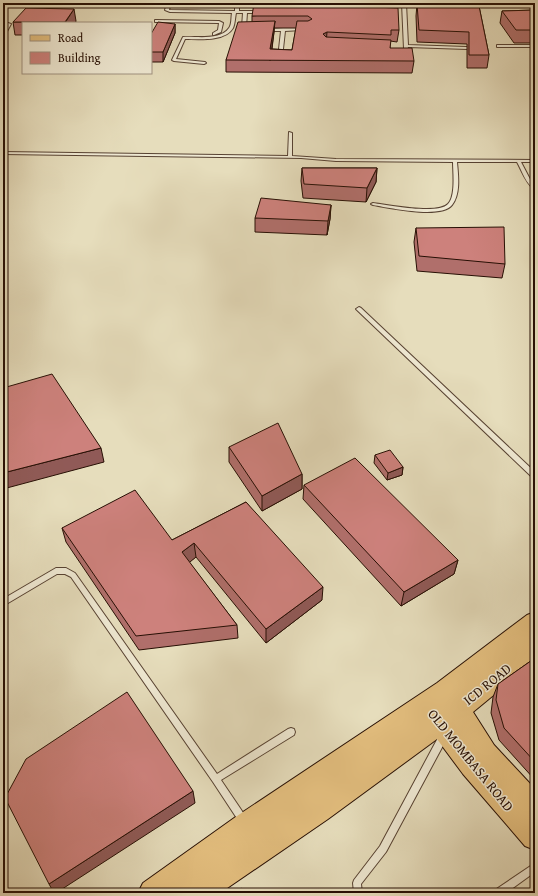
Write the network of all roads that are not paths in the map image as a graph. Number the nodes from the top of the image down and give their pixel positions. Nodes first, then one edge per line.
1 (169, 3) edge
2 (237, 3) edge
3 (404, 3) edge
4 (236, 12) junction
5 (246, 12) junction
6 (268, 12) edge
7 (156, 21) dead end
8 (9, 24) dead end
9 (283, 29) junction
10 (251, 30) edge
11 (262, 30) edge
12 (308, 30) edge
13 (3, 35) edge
14 (184, 38) junction
15 (406, 46) junction
16 (498, 46) dead end
17 (535, 46) edge
18 (466, 48) dead end
19 (399, 50) edge
20 (280, 60) edge
21 (204, 63) dead end
22 (290, 133) dead end
23 (3, 153) edge
24 (290, 156) junction
25 (518, 161) junction
26 (535, 161) edge
27 (455, 162) junction
28 (535, 189) edge
29 (373, 204) dead end
30 (359, 309) dead end
31 (535, 476) edge
32 (3, 603) edge
33 (535, 622) edge
34 (535, 647) edge
35 (443, 711) junction
36 (291, 732) dead end
37 (216, 779) junction
38 (535, 809) edge
39 (247, 826) junction
40 (535, 836) edge
41 (535, 867) edge
42 (153, 893) edge
43 (194, 893) edge
44 (358, 893) edge
45 (498, 893) edge

1 - 4 lane
2 - 4 lane
3 - 15 lane
4 - 5 lane
4 - 14 lane
5 - 6 lane
5 - 10 lane
7 - 14 lane
8 - 13 lane
9 - 11 lane
9 - 12 lane
9 - 20 lane
14 - 21 lane
15 - 18 lane
15 - 19 lane
16 - 17 lane
22 - 24 lane
23 - 24 lane
24 - 27 lane
25 - 26 lane
25 - 27 lane
25 - 28 lane
27 - 29 lane
30 - 31 lane
32 - 37 lane
33 - 35 main road, ICD ROAD
34 - 35 main road, ICD ROAD
35 - 38 main road, OLD MOMBASA ROAD
35 - 39 main road
35 - 40 main road, OLD MOMBASA ROAD
35 - 43 main road
35 - 44 lane
36 - 37 lane
37 - 39 lane
39 - 42 main road
41 - 45 lane

